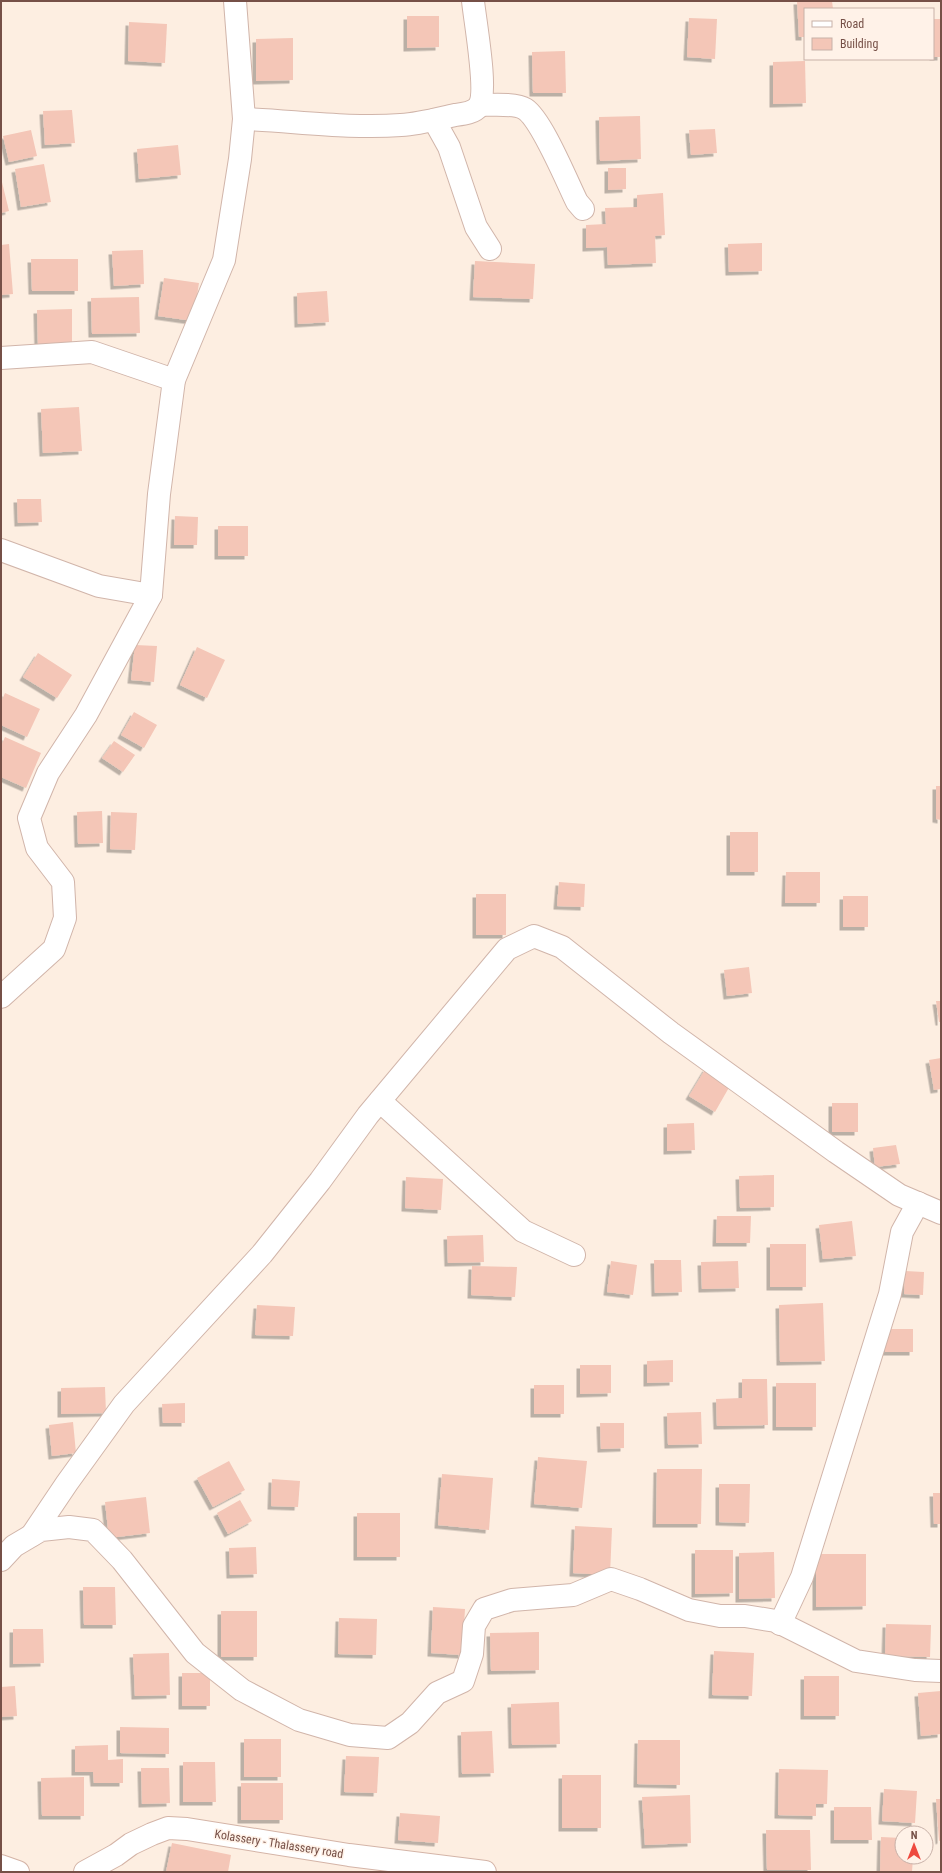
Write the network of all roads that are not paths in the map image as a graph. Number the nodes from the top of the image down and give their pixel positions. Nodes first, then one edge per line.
1 (235, 1) edge
2 (473, 1) edge
3 (480, 105) junction
4 (244, 119) junction
5 (434, 120) junction
6 (583, 209) dead end
7 (490, 249) dead end
8 (1, 358) edge
9 (174, 380) junction
10 (1, 550) edge
11 (151, 595) junction
12 (1, 997) edge
13 (380, 1101) junction
14 (918, 1203) junction
15 (941, 1213) edge
16 (574, 1255) dead end
17 (32, 1535) junction
18 (1, 1560) edge
19 (780, 1624) junction
20 (941, 1671) edge
21 (1, 1866) edge
22 (18, 1872) edge
23 (85, 1872) edge
24 (485, 1872) edge

1 - 4 street
2 - 3 street
3 - 5 street
3 - 6 street
4 - 5 street
4 - 9 street
5 - 7 street
8 - 9 street
9 - 11 street
10 - 11 street
11 - 12 street
13 - 14 street
13 - 16 street
13 - 17 street
14 - 15 street
14 - 19 street
17 - 18 street
17 - 19 street
19 - 20 street
21 - 22 street
23 - 24 street, Kolassery - Thalassery road

